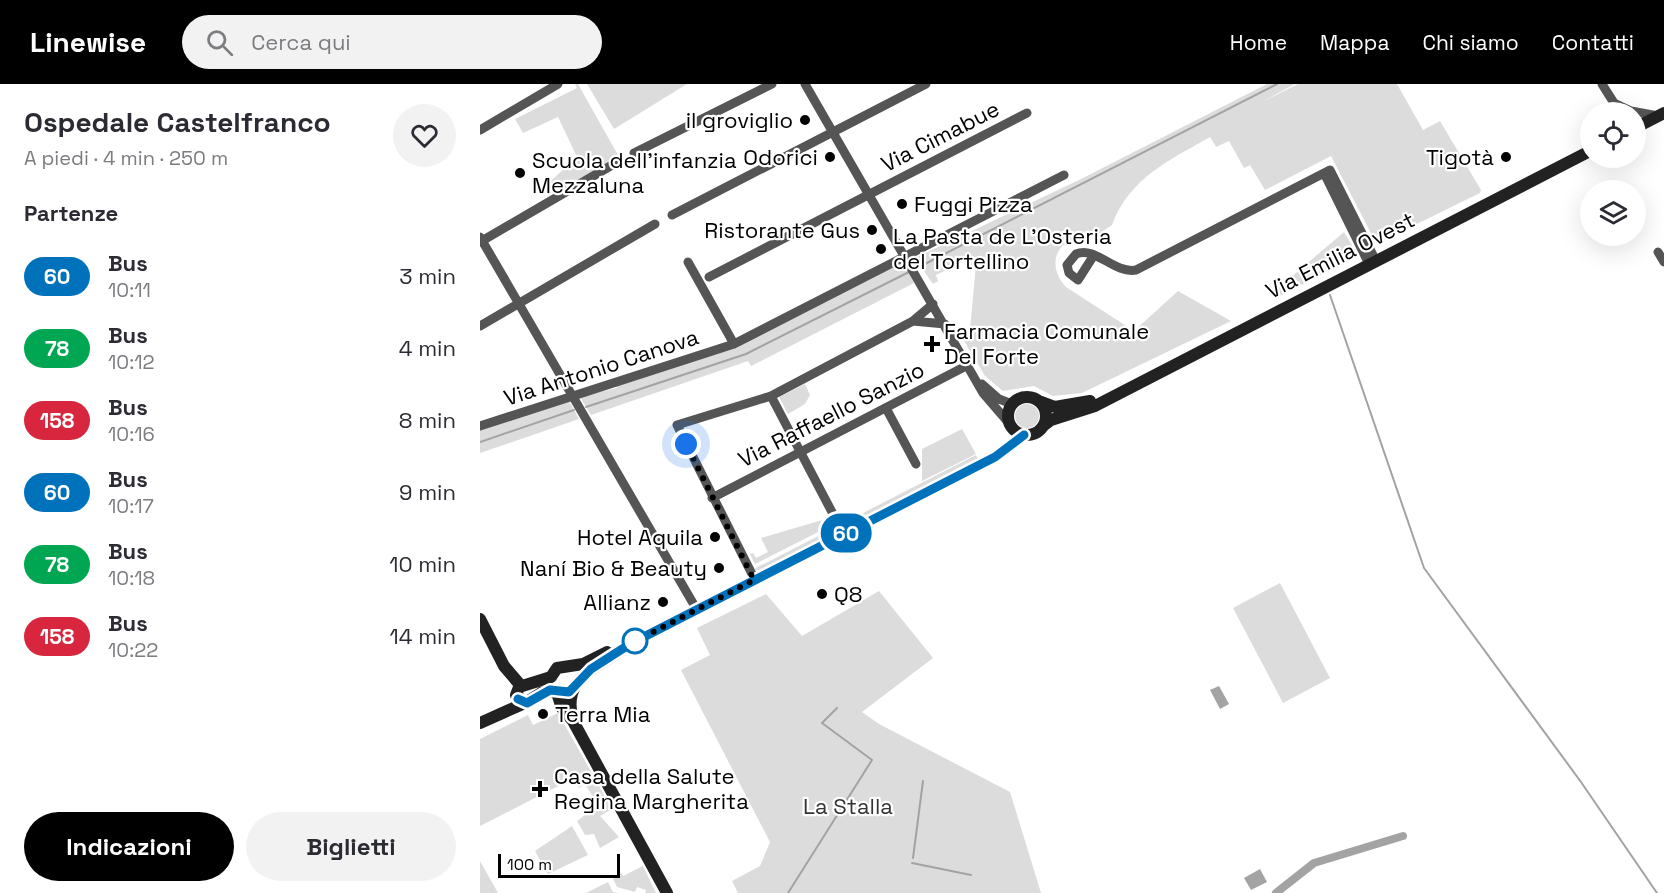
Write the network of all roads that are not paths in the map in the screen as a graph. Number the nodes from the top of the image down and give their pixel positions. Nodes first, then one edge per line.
1 (558, 84) edge
2 (772, 84) edge
3 (805, 84) edge
4 (926, 84) edge
5 (1602, 84) edge
6 (1614, 102) edge
7 (1028, 113) dead end
8 (1646, 114) edge
9 (1662, 117) edge
10 (1646, 124) edge
11 (480, 130) edge
12 (833, 133) junction
13 (634, 153) dead end
14 (1580, 156) edge
15 (619, 161) dead end
16 (1064, 175) dead end
17 (870, 195) junction
18 (672, 215) dead end
19 (655, 224) dead end
20 (481, 240) edge
21 (1658, 252) dead end
22 (1094, 255) dead end
23 (905, 256) junction
24 (688, 262) dead end
25 (1372, 262) junction
26 (1664, 262) edge
27 (709, 277) dead end
28 (519, 303) junction
29 (933, 304) junction
30 (939, 314) junction
31 (913, 321) junction
32 (924, 321) junction
33 (945, 324) junction
34 (480, 326) edge
35 (734, 344) junction
36 (968, 365) junction
37 (976, 377) junction
38 (573, 396) junction
39 (771, 396) junction
40 (1108, 397) junction
41 (1039, 401) junction
42 (1012, 404) junction
43 (886, 408) junction
44 (1010, 424) junction
45 (480, 426) edge
46 (1043, 426) junction
47 (1024, 435) junction
48 (801, 452) junction
49 (986, 460) junction
50 (916, 464) dead end
51 (712, 498) junction
52 (833, 514) dead end
53 (754, 580) junction
54 (697, 610) junction
55 (480, 619) edge
56 (630, 644) junction
57 (571, 668) junction
58 (551, 677) junction
59 (575, 686) junction
60 (556, 690) junction
61 (519, 694) junction
62 (573, 722) junction
63 (480, 723) edge
64 (667, 893) edge

1 - 11 street
2 - 13 street
3 - 12 street
4 - 12 street
5 - 6 street
7 - 17 street, Via Cimabue
8 - 9 street
9 - 10 main road
12 - 17 street
12 - 18 street
14 - 25 main road, Via Emilia Ovest
15 - 20 street
16 - 23 street, Via Antonio Canova
17 - 23 street
17 - 27 street, Via Cimabue
19 - 28 street
20 - 28 street
21 - 26 street
22 - 25 street
23 - 29 street
23 - 35 street, Via Antonio Canova
24 - 35 street, Via Antonio Canova
25 - 40 main road, Via Emilia Ovest
28 - 34 street
28 - 38 street
29 - 30 street
29 - 31 street
30 - 32 street
30 - 33 street
31 - 32 street
31 - 39 street
32 - 33 street
33 - 36 street
35 - 38 street, Via Antonio Canova
36 - 37 street
36 - 43 street, Via Raffaello Sanzio
37 - 42 street
37 - 44 street
38 - 45 street, Via Antonio Canova
38 - 54 street
39 - 48 street
39 - 51 street
40 - 41 main road, Via Emilia Ovest
40 - 46 main road, Via Emilia Ovest
41 - 42 main road
41 - 46 main road
42 - 44 main road
43 - 48 street, Via Raffaello Sanzio
43 - 50 street
44 - 47 main road
44 - 49 main road
46 - 47 main road
47 - 49 main road
48 - 51 street, Via Raffaello Sanzio
48 - 52 street
49 - 53 main road
51 - 53 street
53 - 54 main road
54 - 56 main road
55 - 61 main road
56 - 57 main road
56 - 59 main road
57 - 58 main road
57 - 59 main road
58 - 60 main road
58 - 61 main road
59 - 60 main road
59 - 62 main road
60 - 61 main road
60 - 62 main road
61 - 63 main road
62 - 64 main road

